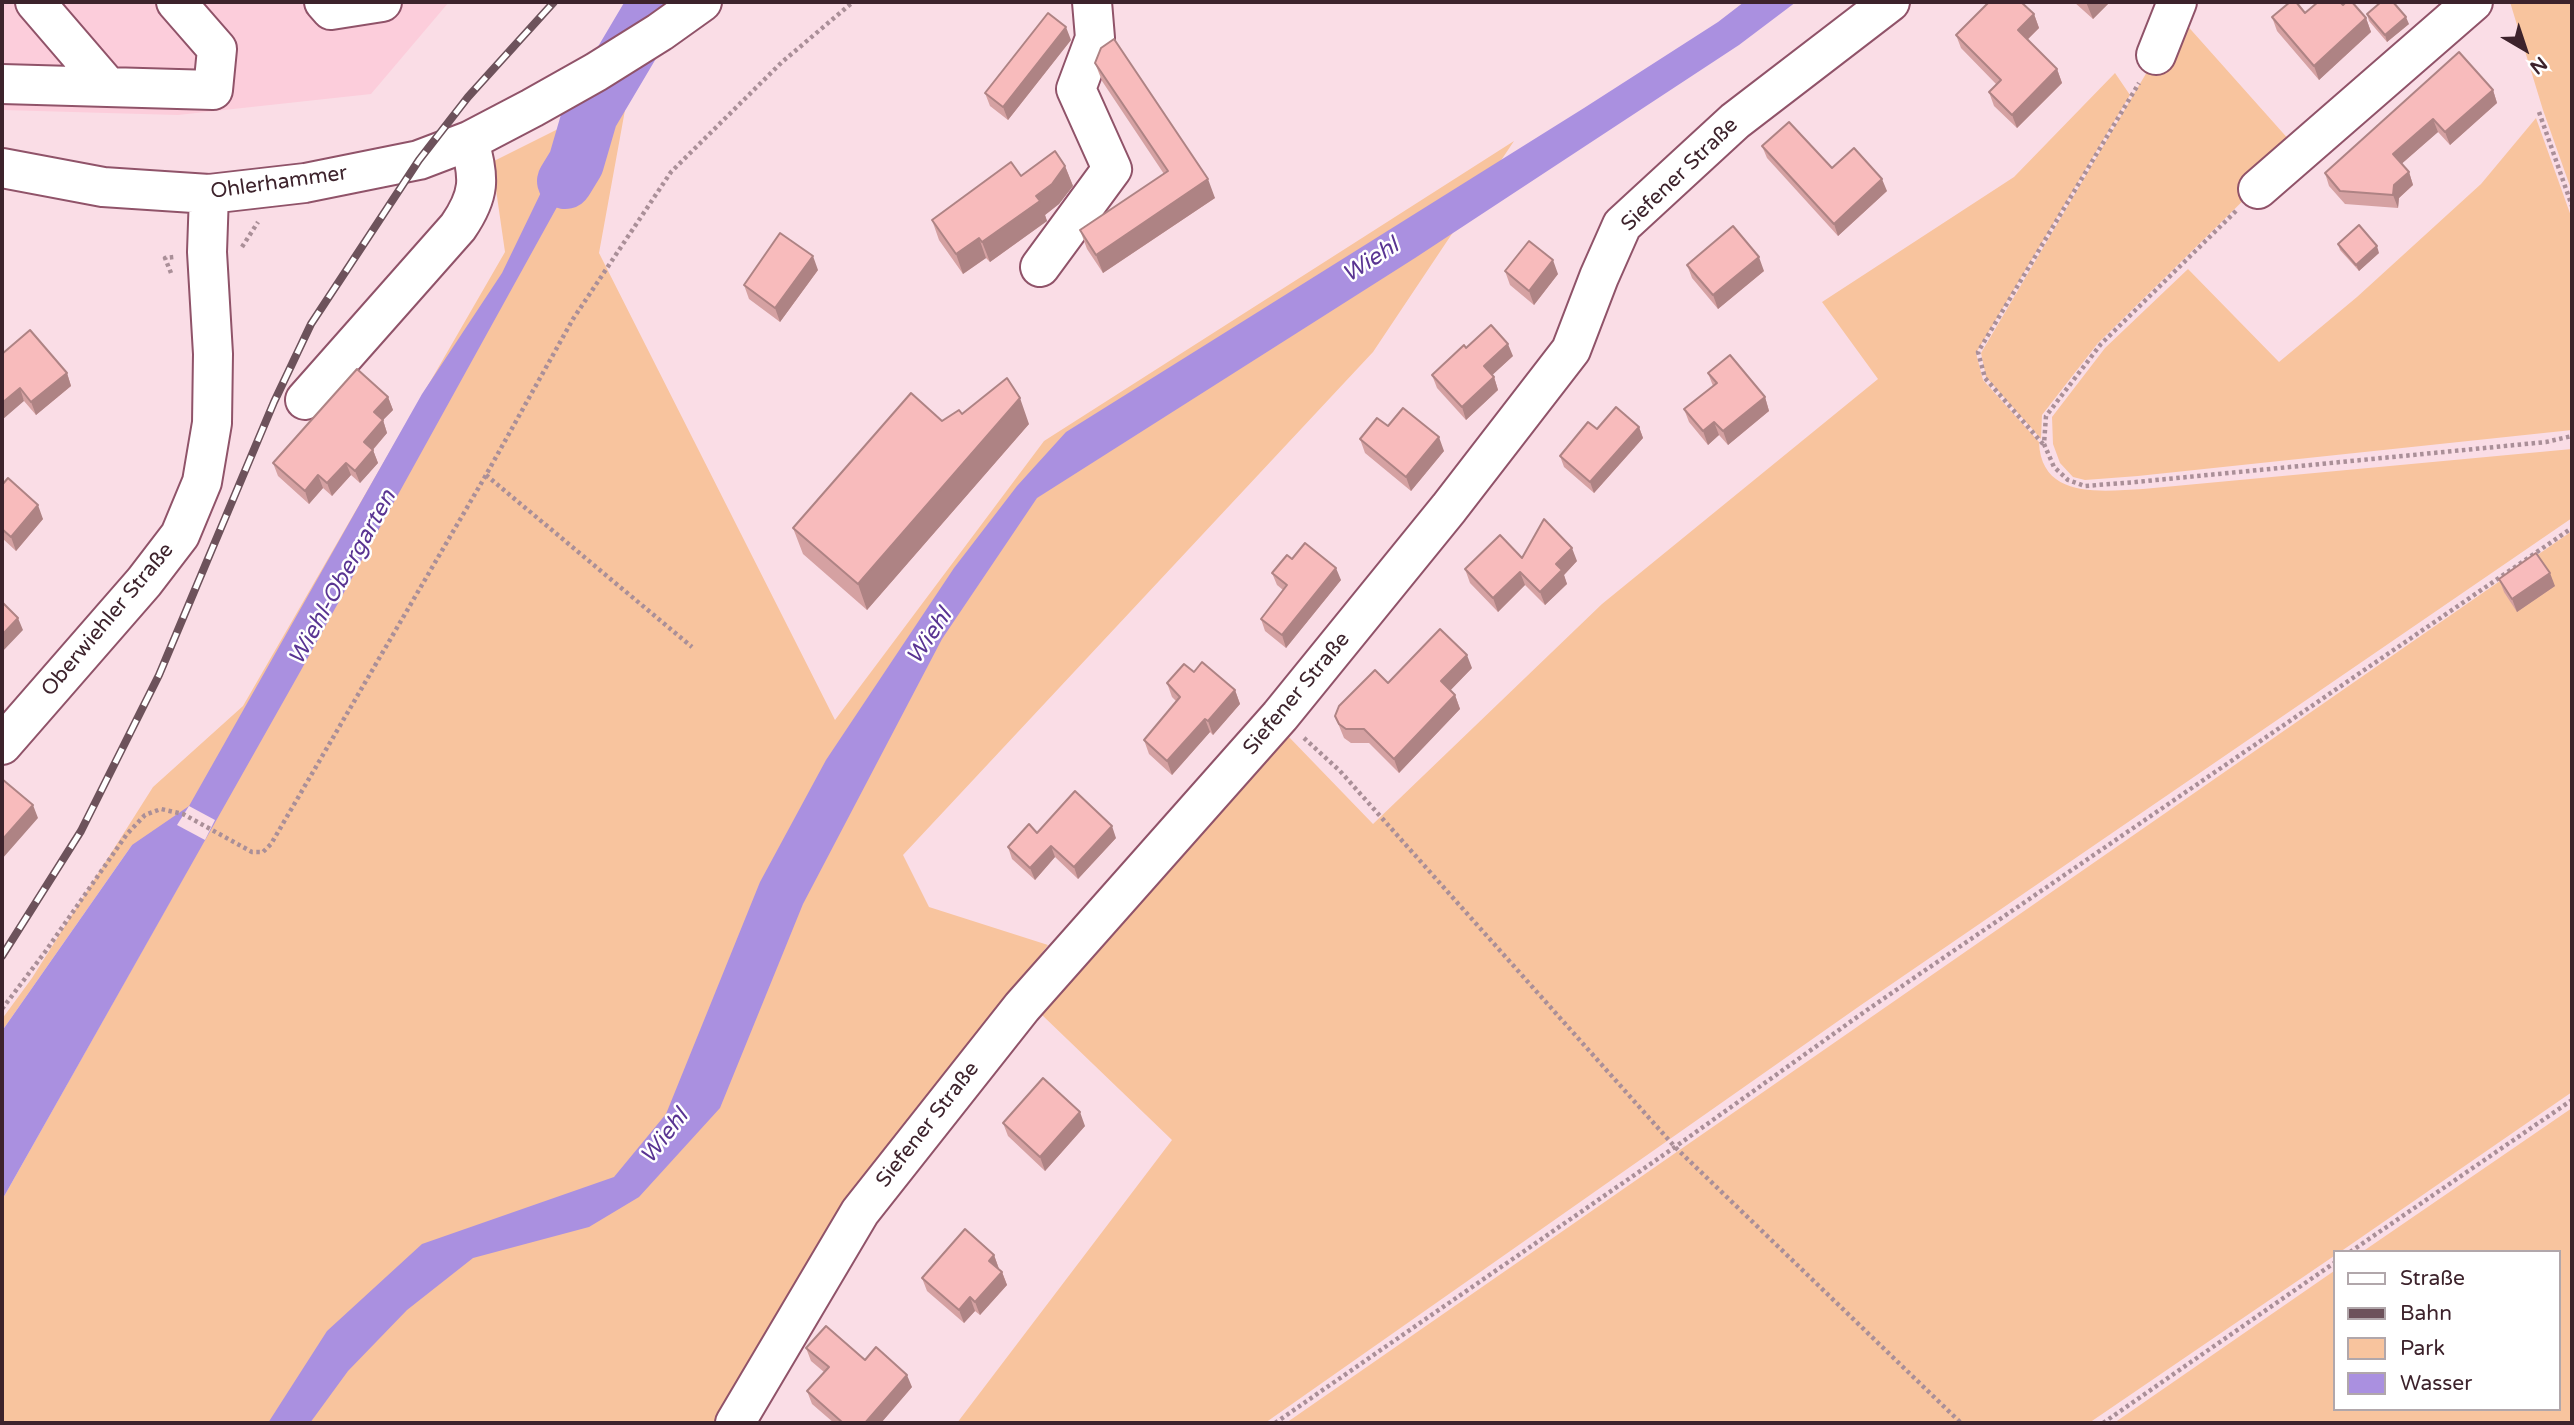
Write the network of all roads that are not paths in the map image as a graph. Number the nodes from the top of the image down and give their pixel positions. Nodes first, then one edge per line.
1 (35, 2) edge
2 (176, 2) edge
3 (324, 2) edge
4 (382, 2) edge
5 (702, 2) edge
6 (1092, 2) edge
7 (1889, 2) edge
8 (2177, 2) edge
9 (2473, 2) edge
10 (2156, 55) road end
11 (2, 84) edge
12 (108, 87) junction
13 (469, 141) junction
14 (2, 168) edge
15 (2258, 189) road end
16 (209, 194) junction
17 (1040, 267) dead end
18 (305, 400) dead end
19 (2, 745) edge
20 (735, 1423) edge

1 - 12 street
2 - 12 street
3 - 4 street
5 - 13 street, Ohlerhammer
6 - 17 street
7 - 20 street, Siefener Straße
8 - 10 street
9 - 15 street
11 - 12 street
13 - 16 street, Ohlerhammer
13 - 18 street
14 - 16 street, Ohlerhammer
16 - 19 street, Oberwiehler Straße

